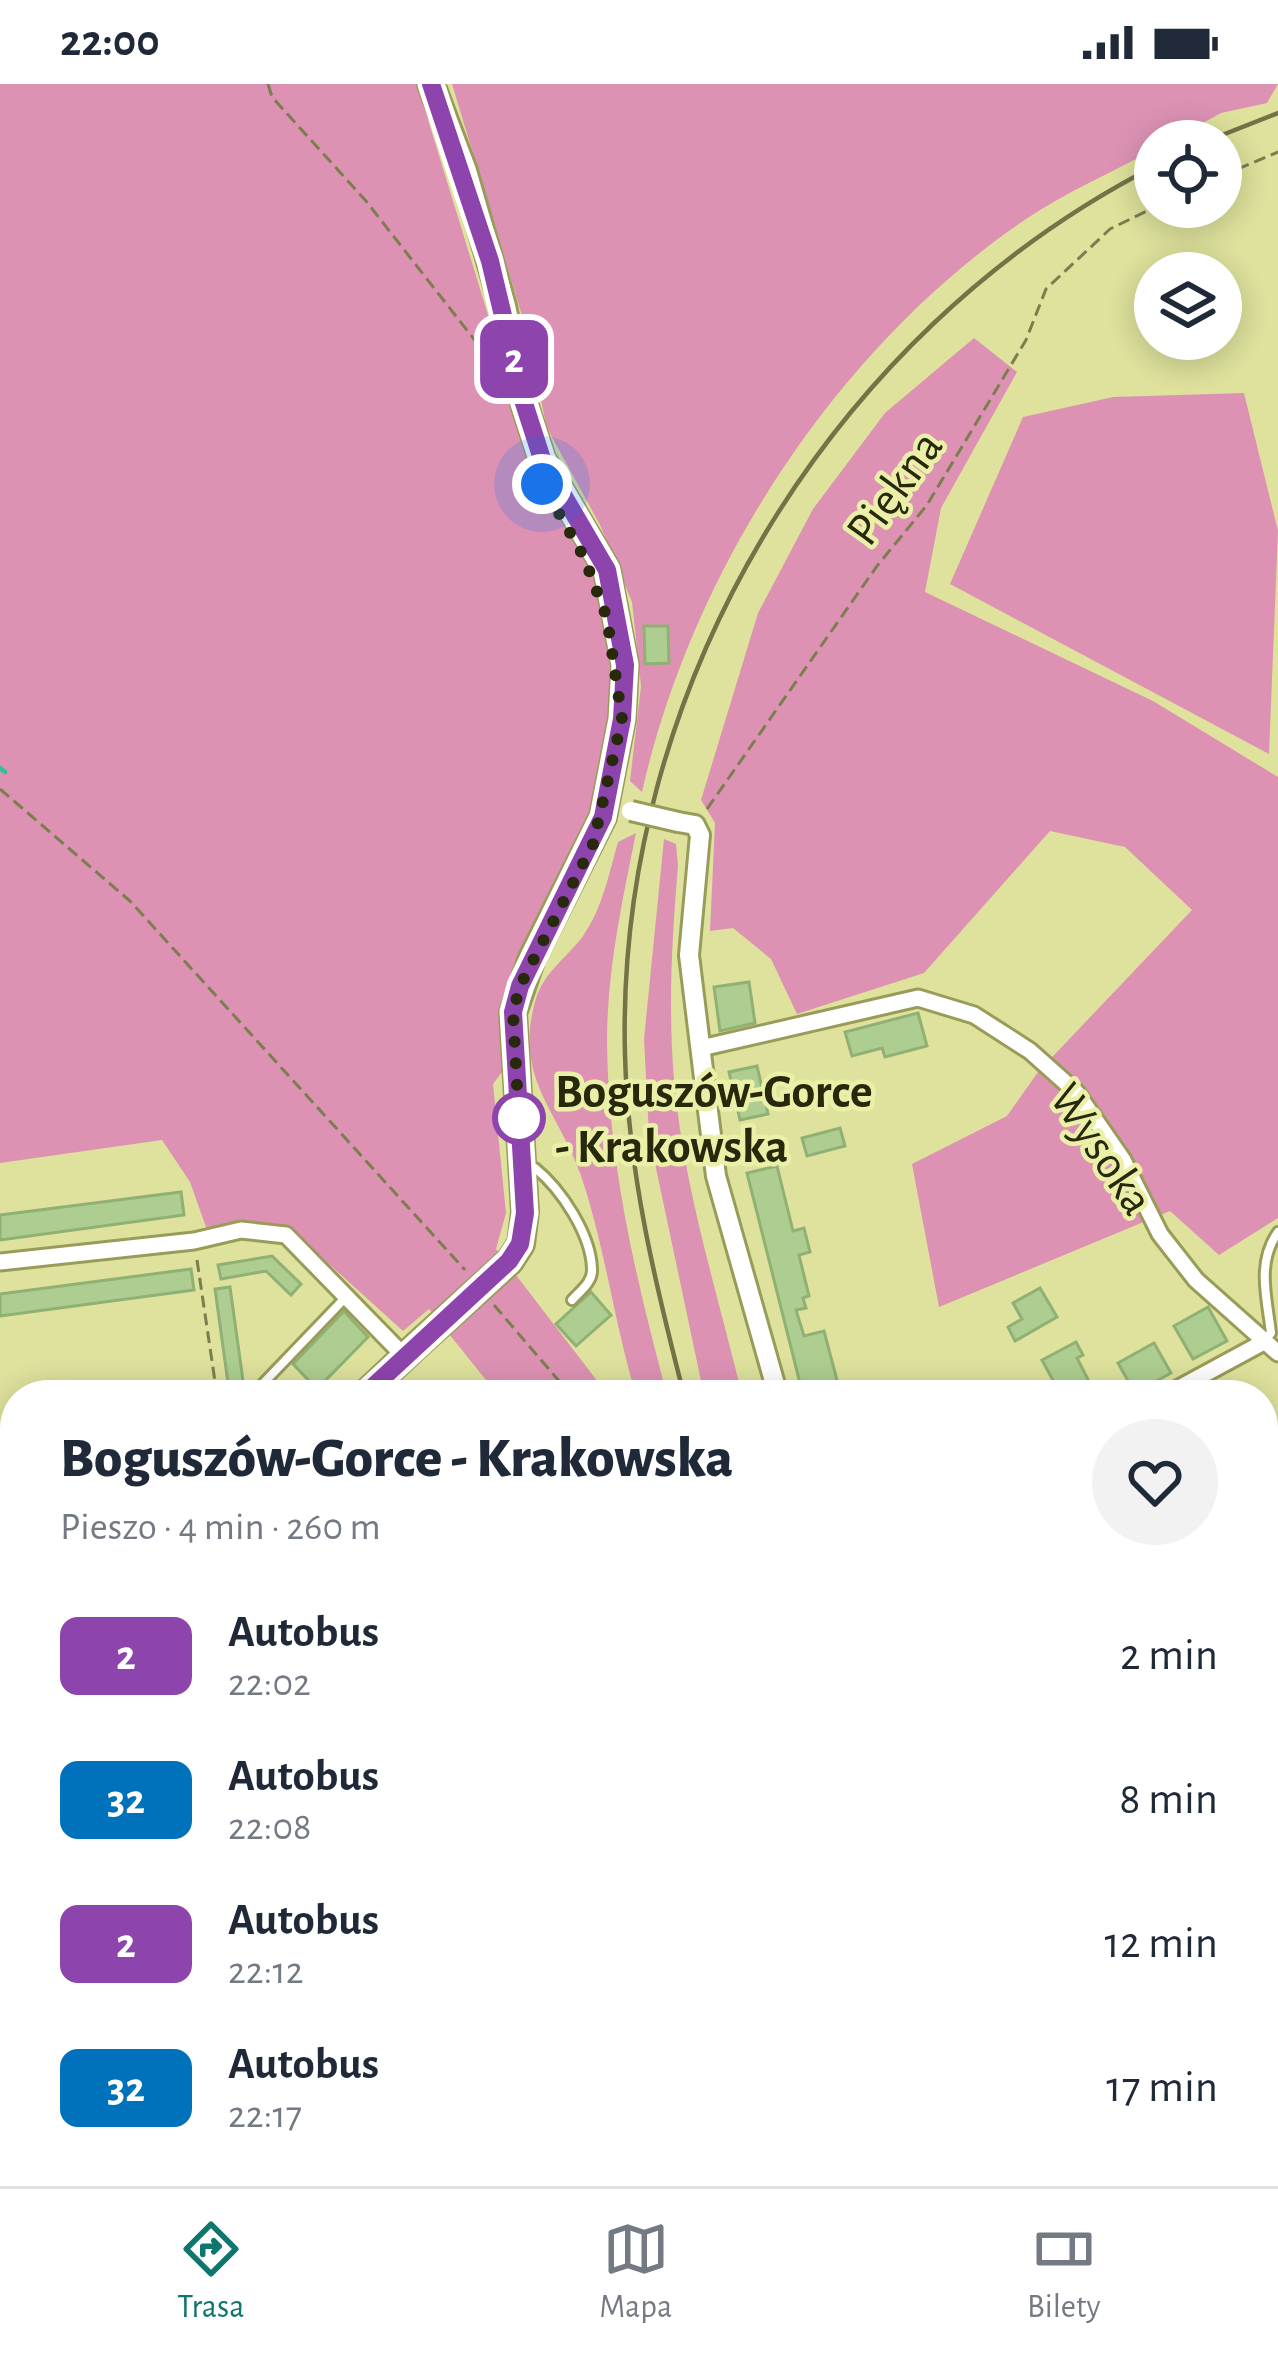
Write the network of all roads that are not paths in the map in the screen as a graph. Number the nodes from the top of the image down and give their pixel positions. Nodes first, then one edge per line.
1 (431, 84) edge
2 (616, 800) junction
3 (700, 1048) junction
4 (523, 1168) junction
5 (1278, 1232) edge
6 (0, 1262) edge
7 (346, 1297) junction
8 (572, 1300) dead end
9 (1262, 1342) junction
10 (411, 1352) junction
11 (1278, 1353) edge
12 (267, 1380) edge
13 (380, 1380) edge
14 (774, 1380) edge
15 (1193, 1380) edge

1 - 2 main road
2 - 3 street, bridge
2 - 4 main road
3 - 9 street, Wysoka
3 - 14 street
4 - 8 lane
4 - 10 main road, bridge
5 - 9 lane
6 - 7 street
7 - 10 street
7 - 12 lane
9 - 11 street, Wysoka
9 - 15 street
10 - 13 main road

